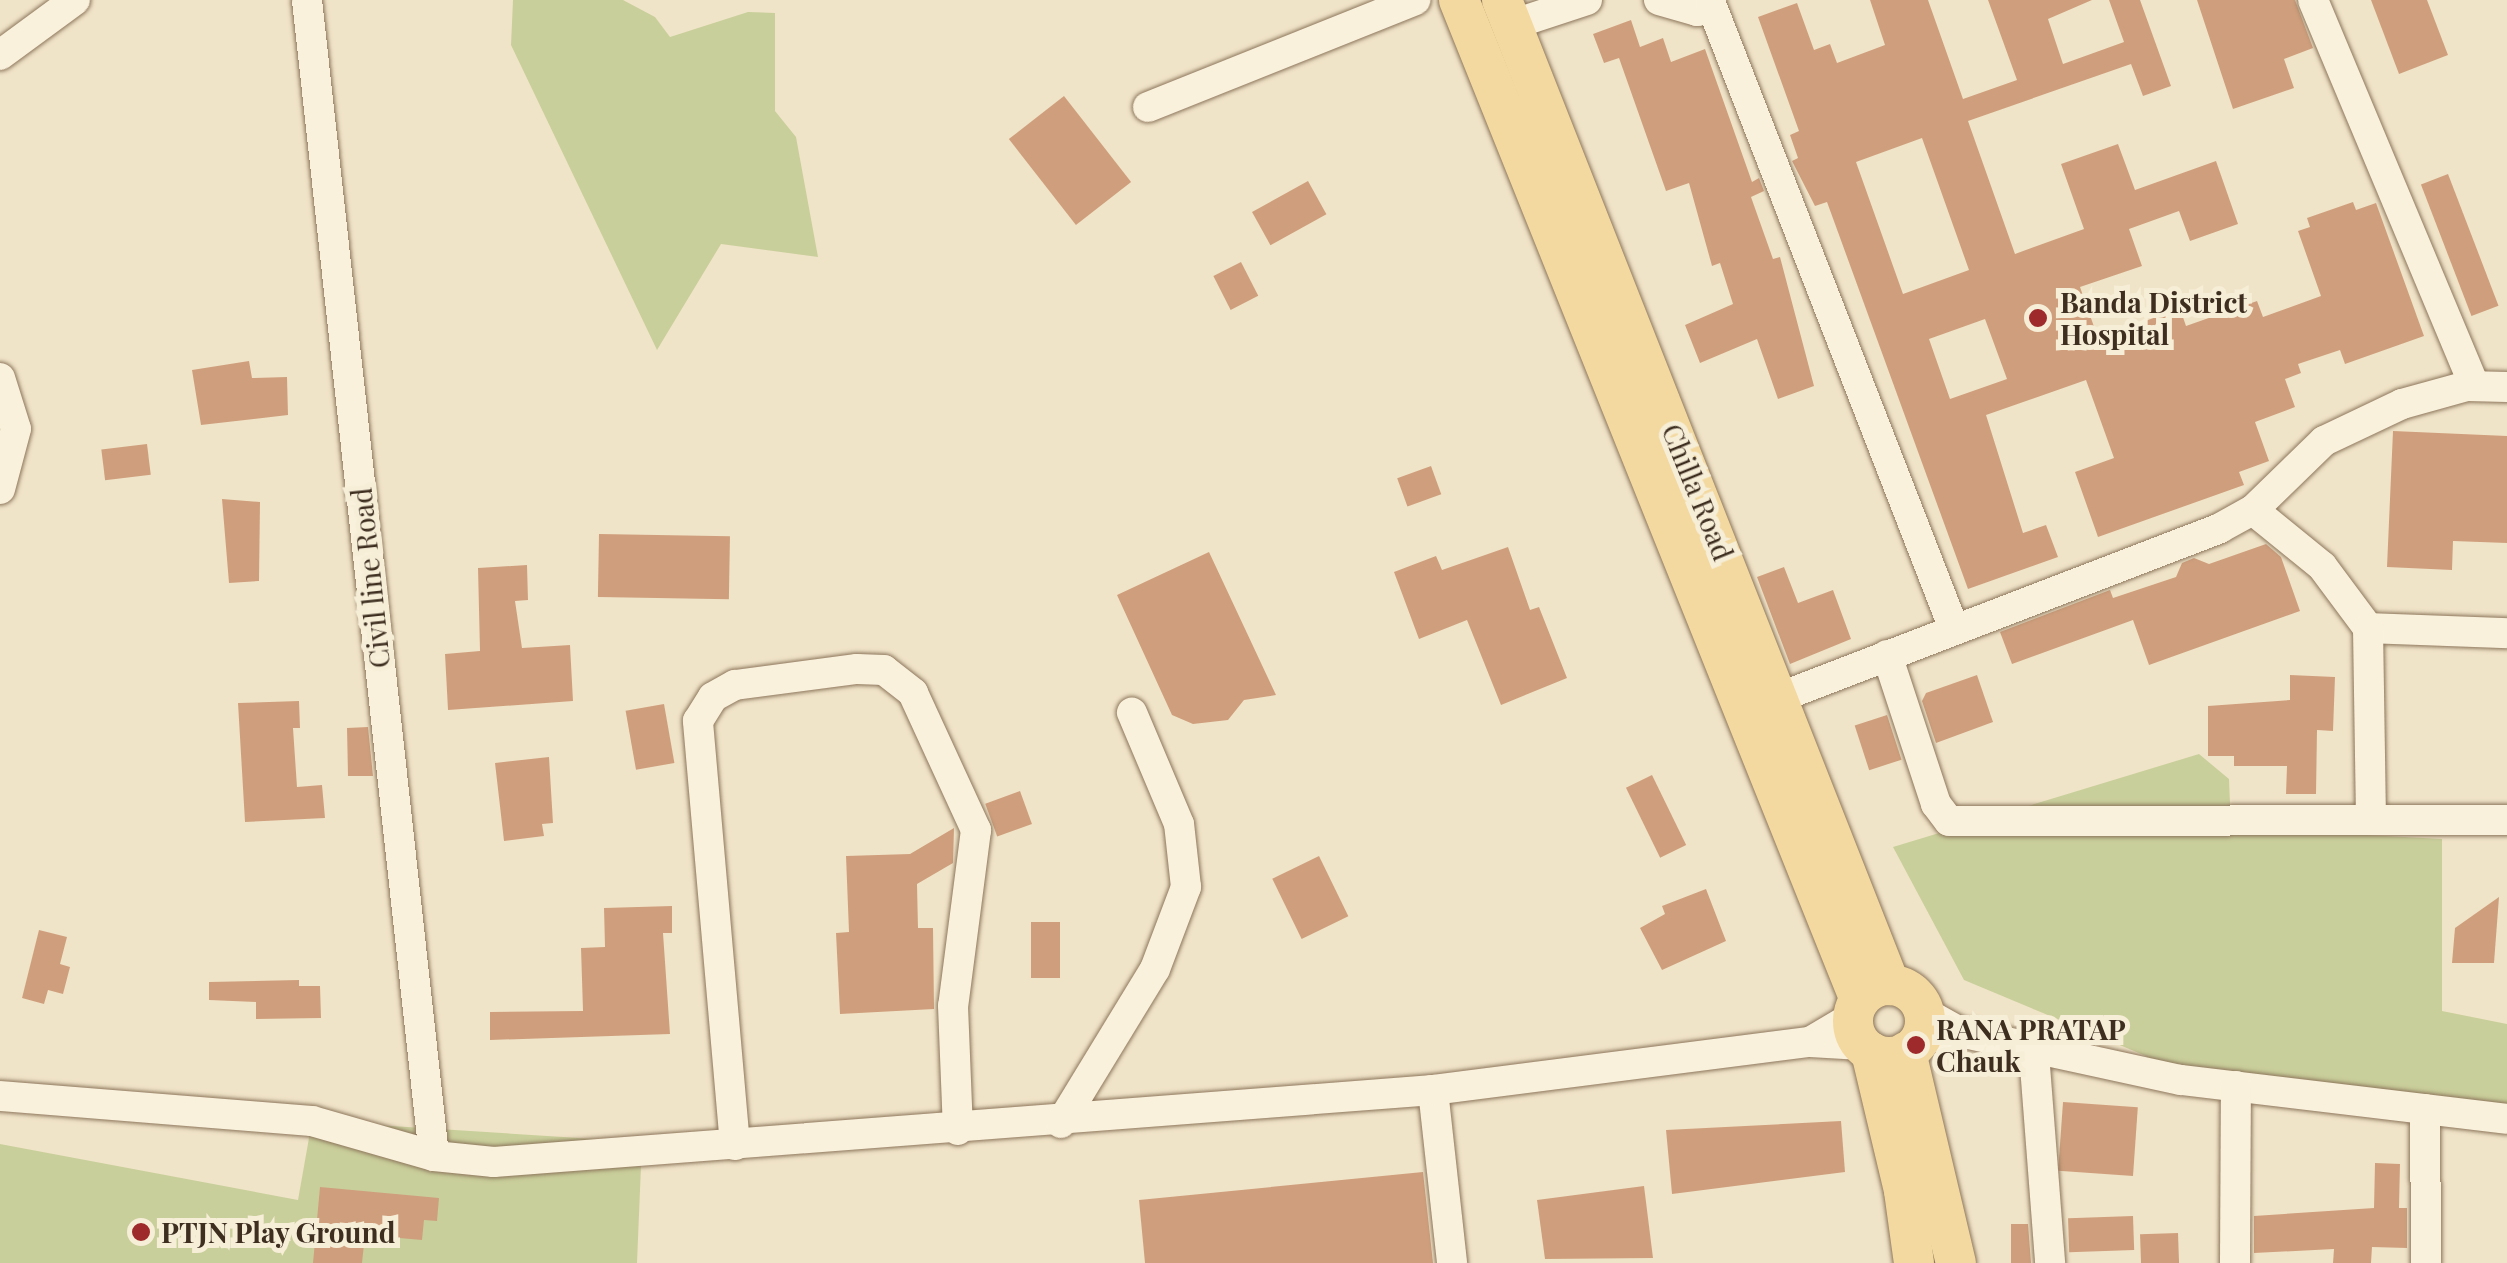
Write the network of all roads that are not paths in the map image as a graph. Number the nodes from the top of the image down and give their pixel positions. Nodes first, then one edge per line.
1 (75, 0) edge
2 (306, 0) edge
3 (1415, 0) edge
4 (1459, 0) edge
5 (1587, 0) edge
6 (1660, 0) edge
7 (2313, 0) edge
8 (1711, 2) edge
9 (1506, 12) edge
10 (0, 55) edge
11 (1148, 107) dead end
12 (1634, 332) junction
13 (1597, 348) junction
14 (0, 378) edge
15 (2474, 386) junction
16 (2507, 387) edge
17 (0, 489) edge
18 (2253, 510) junction
19 (2368, 628) junction
20 (1954, 629) junction
21 (2507, 633) edge
22 (1888, 655) junction
23 (1780, 697) junction
24 (1742, 712) junction
25 (1132, 714) dead end
26 (2371, 816) junction
27 (2507, 820) edge
28 (1886, 1025) junction
29 (2034, 1053) junction
30 (2236, 1086) junction
31 (1433, 1090) junction
32 (0, 1096) edge
33 (2425, 1109) junction
34 (2507, 1119) edge
35 (1061, 1123) junction
36 (958, 1130) junction
37 (735, 1145) junction
38 (434, 1156) junction
39 (1452, 1263) edge
40 (1914, 1263) edge
41 (1956, 1263) edge
42 (2050, 1263) edge
43 (2235, 1263) edge
44 (2426, 1263) edge

1 - 10 street
2 - 38 street, Civil line Road
3 - 11 street
4 - 13 main road
5 - 9 street
6 - 8 street
7 - 15 street
8 - 20 street
9 - 12 main road, Chilla Road
12 - 13 main road
12 - 23 main road, Chilla Road
13 - 24 main road
14 - 17 street
15 - 16 street
15 - 18 street
18 - 19 street
18 - 20 street
19 - 21 street
19 - 26 street
20 - 22 street
22 - 23 street
22 - 26 street
23 - 24 street
23 - 28 main road, Chilla Road
24 - 28 main road
25 - 35 street
26 - 27 street
28 - 29 street
28 - 31 street
28 - 40 main road
28 - 41 main road, Chilla Road
29 - 30 street
29 - 42 street
30 - 33 street
30 - 43 street
31 - 35 street
31 - 39 street
32 - 38 street
33 - 34 street
33 - 44 street
35 - 36 street
36 - 37 street
36 - 37 street
37 - 38 street

